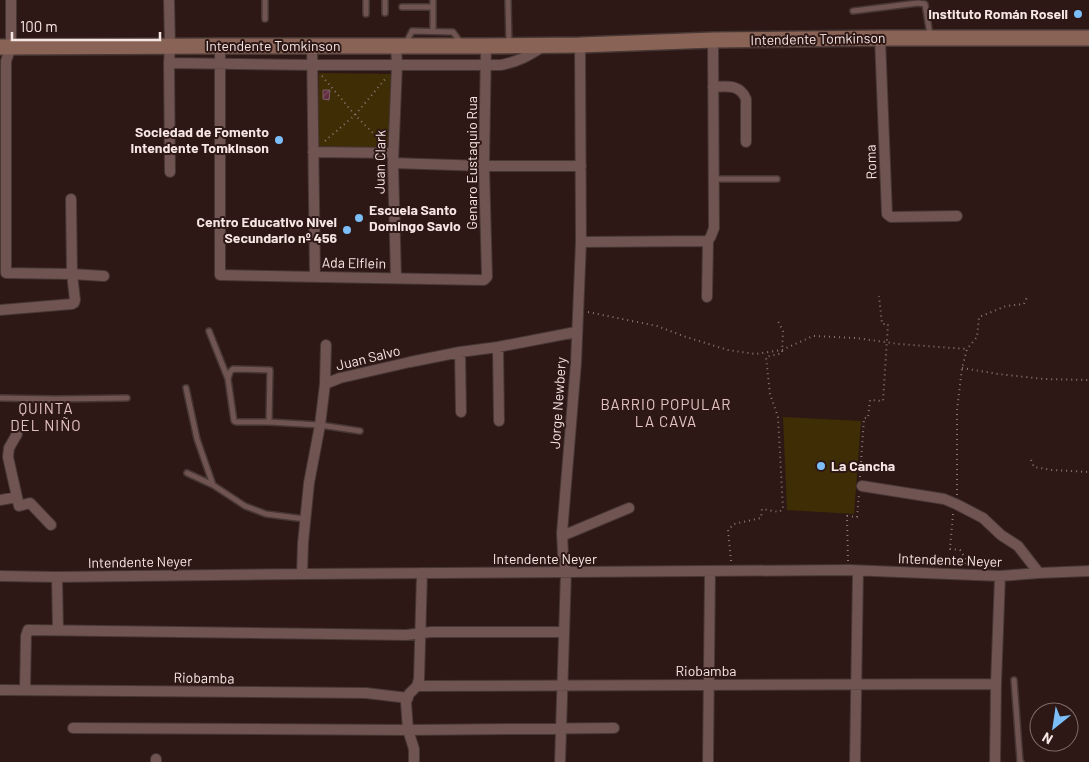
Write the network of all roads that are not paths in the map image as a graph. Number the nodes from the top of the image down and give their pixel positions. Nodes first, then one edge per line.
1 (11, 0) edge
2 (169, 0) edge
3 (265, 0) edge
4 (366, 0) edge
5 (385, 0) edge
6 (433, 0) edge
7 (508, 0) edge
8 (402, 7) dead end
9 (433, 7) junction
10 (853, 11) dead end
11 (385, 13) dead end
12 (366, 14) dead end
13 (265, 19) dead end
14 (433, 31) junction
15 (880, 38) junction
16 (931, 38) junction
17 (1089, 38) edge
18 (713, 40) junction
19 (546, 44) junction
20 (509, 45) junction
21 (580, 45) junction
22 (170, 46) junction
23 (220, 46) junction
24 (312, 46) junction
25 (401, 46) junction
26 (463, 46) junction
27 (486, 46) junction
28 (4, 54) edge
29 (169, 63) junction
30 (220, 63) junction
31 (312, 65) junction
32 (397, 65) junction
33 (486, 65) junction
34 (713, 87) junction
35 (746, 142) dead end
36 (313, 152) junction
37 (393, 158) junction
38 (484, 166) junction
39 (581, 166) junction
40 (170, 172) dead end
41 (713, 179) junction
42 (777, 179) dead end
43 (71, 199) dead end
44 (956, 216) dead end
45 (708, 241) junction
46 (581, 242) junction
47 (72, 274) junction
48 (104, 276) dead end
49 (315, 276) junction
50 (396, 278) junction
51 (487, 279) joint
52 (708, 297) dead end
53 (0, 310) edge
54 (209, 331) dead end
55 (576, 332) junction
56 (326, 346) dead end
57 (498, 347) junction
58 (460, 352) junction
59 (228, 379) junction
60 (325, 384) junction
61 (186, 388) dead end
62 (0, 398) edge
63 (127, 398) dead end
64 (460, 412) dead end
65 (499, 421) dead end
66 (269, 422) junction
67 (320, 425) junction
68 (360, 432) dead end
69 (17, 434) dead end
70 (187, 473) dead end
71 (860, 484) road end
72 (213, 485) junction
73 (17, 497) junction
74 (0, 500) edge
75 (630, 508) dead end
76 (306, 520) junction
77 (51, 525) dead end
78 (562, 536) junction
79 (853, 570) junction
80 (1089, 571) edge
81 (566, 572) junction
82 (710, 572) junction
83 (422, 573) junction
84 (1038, 573) junction
85 (302, 574) junction
86 (0, 576) edge
87 (1000, 576) junction
88 (57, 577) junction
89 (58, 630) junction
90 (564, 632) junction
91 (420, 633) junction
92 (1014, 680) dead end
93 (856, 684) junction
94 (996, 684) junction
95 (562, 685) junction
96 (709, 685) junction
97 (417, 686) junction
98 (0, 690) edge
99 (25, 690) junction
100 (408, 698) junction
101 (73, 728) dead end
102 (561, 728) junction
103 (614, 728) dead end
104 (408, 730) junction
105 (414, 762) edge
106 (560, 762) edge
107 (708, 762) edge
108 (855, 762) edge
109 (995, 762) edge
110 (1021, 762) edge

1 - 28 street
2 - 22 street
3 - 13 lane
4 - 12 lane
5 - 11 lane
6 - 9 lane
7 - 20 lane
8 - 9 lane
9 - 14 lane
10 - 16 lane
14 - 25 lane
14 - 26 lane
15 - 16 street, Intendente Tomkinson
15 - 18 street, Intendente Tomkinson
15 - 44 street, Roma
16 - 17 street, Intendente Tomkinson
18 - 21 street, Intendente Tomkinson
18 - 34 street
19 - 20 street, Intendente Tomkinson
19 - 21 street, Intendente Tomkinson
19 - 33 street, Intendente Tomkinson
20 - 27 street, Intendente Tomkinson
21 - 39 street, Jorge Newbery
22 - 23 street, Intendente Tomkinson
22 - 28 street, Intendente Tomkinson
22 - 29 street
23 - 24 street, Intendente Tomkinson
23 - 30 street
24 - 25 street, Intendente Tomkinson
24 - 31 street
25 - 26 street, Intendente Tomkinson
25 - 32 street, Juan Clark
26 - 27 street, Intendente Tomkinson
27 - 33 street, Genaro Eustaquio Rua
28 - 47 street
29 - 30 street, Intendente Tomkinson
29 - 40 street
30 - 31 street, Intendente Tomkinson
30 - 49 street, Ada Elflein
31 - 32 street, Intendente Tomkinson
31 - 36 street
32 - 33 street, Intendente Tomkinson
32 - 37 street, Juan Clark
33 - 38 street, Genaro Eustaquio Rua
34 - 35 street
34 - 41 street
36 - 37 street
36 - 49 street
37 - 38 street
37 - 50 street, Juan Clark
38 - 39 street
38 - 51 street, Genaro Eustaquio Rua
39 - 46 street, Jorge Newbery
41 - 42 lane
41 - 45 street
43 - 47 street
45 - 46 street
45 - 52 street
46 - 55 street, Jorge Newbery
47 - 48 street
47 - 53 street
49 - 50 street, Ada Elflein
50 - 51 street, Ada Elflein
54 - 59 lane
55 - 57 street, Juan Salvo
55 - 78 street, Jorge Newbery
56 - 60 street
57 - 58 street, Juan Salvo
57 - 65 street
58 - 60 street, Juan Salvo
58 - 64 street
59 - 66 lane
59 - 66 lane
60 - 67 street, Juan Salvo
61 - 72 lane
62 - 63 lane
66 - 67 lane
67 - 68 lane
67 - 76 street, Juan Salvo
69 - 73 street
70 - 72 lane
71 - 84 street
72 - 76 lane
73 - 74 street
73 - 77 street
75 - 78 street
76 - 85 street, Juan Salvo
78 - 81 street, Jorge Newbery
79 - 82 street, Intendente Neyer
79 - 87 street, Intendente Neyer
79 - 93 street
80 - 84 street, Intendente Neyer
81 - 82 street, Intendente Neyer
81 - 83 street, Intendente Neyer
81 - 90 street, Jorge Newbery
82 - 96 street
83 - 85 street, Intendente Neyer
83 - 91 street
84 - 87 street, Intendente Neyer
85 - 88 street, Intendente Neyer
86 - 88 street, Intendente Neyer
87 - 94 street
88 - 89 street
89 - 91 street
89 - 99 street
90 - 91 street
90 - 95 street, Jorge Newbery
91 - 97 street
92 - 110 lane
93 - 94 street, Riobamba
93 - 96 street, Riobamba
93 - 108 street
94 - 109 street
95 - 96 street, Riobamba
95 - 97 street, Riobamba
95 - 102 street, Jorge Newbery
96 - 107 street
97 - 100 street
98 - 99 street, Riobamba
99 - 100 street, Riobamba
100 - 104 street
101 - 104 street
102 - 103 street
102 - 104 street
102 - 106 street, Jorge Newbery
104 - 105 street

